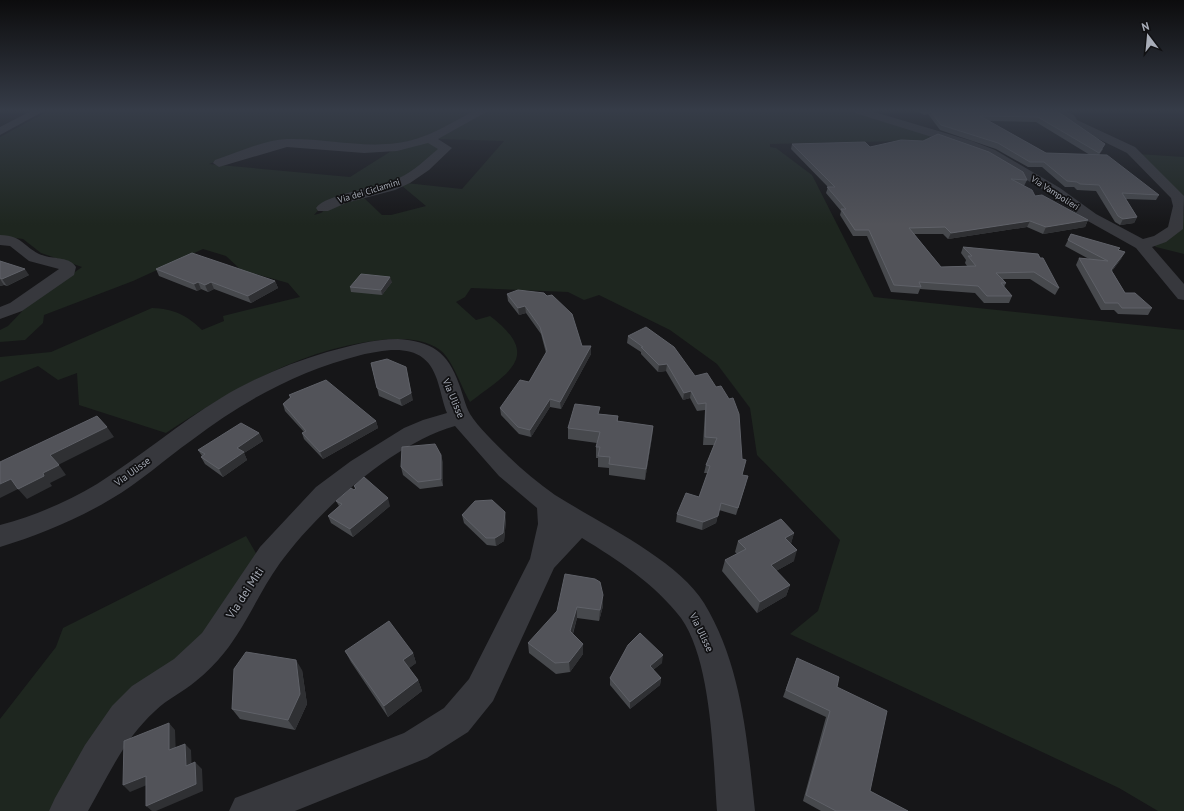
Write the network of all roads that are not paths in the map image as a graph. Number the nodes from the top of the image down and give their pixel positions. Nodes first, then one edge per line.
1 (262, 149) edge
2 (445, 149) edge
3 (980, 149) edge
4 (1129, 149) edge
5 (219, 163) dead end
6 (323, 208) dead end
7 (0, 240) edge
8 (1142, 245) junction
9 (1184, 295) edge
10 (9, 304) edge
11 (0, 322) edge
12 (460, 417) junction
13 (550, 504) junction
14 (580, 523) junction
15 (0, 536) edge
16 (544, 560) junction
17 (68, 811) edge
18 (248, 811) edge
19 (736, 811) edge

1 - 5 street
2 - 6 street, Via dei Ciclamini
3 - 8 street, Via Vampolieri
4 - 8 street
7 - 10 street
8 - 9 street, Via Vampolieri
10 - 11 street
12 - 13 street, Via Ulisse
12 - 15 street, Via Ulisse
12 - 17 street, Via dei Miti
13 - 14 street, Via Ulisse
13 - 16 street
14 - 16 street
14 - 19 street, Via Ulisse
16 - 18 street

